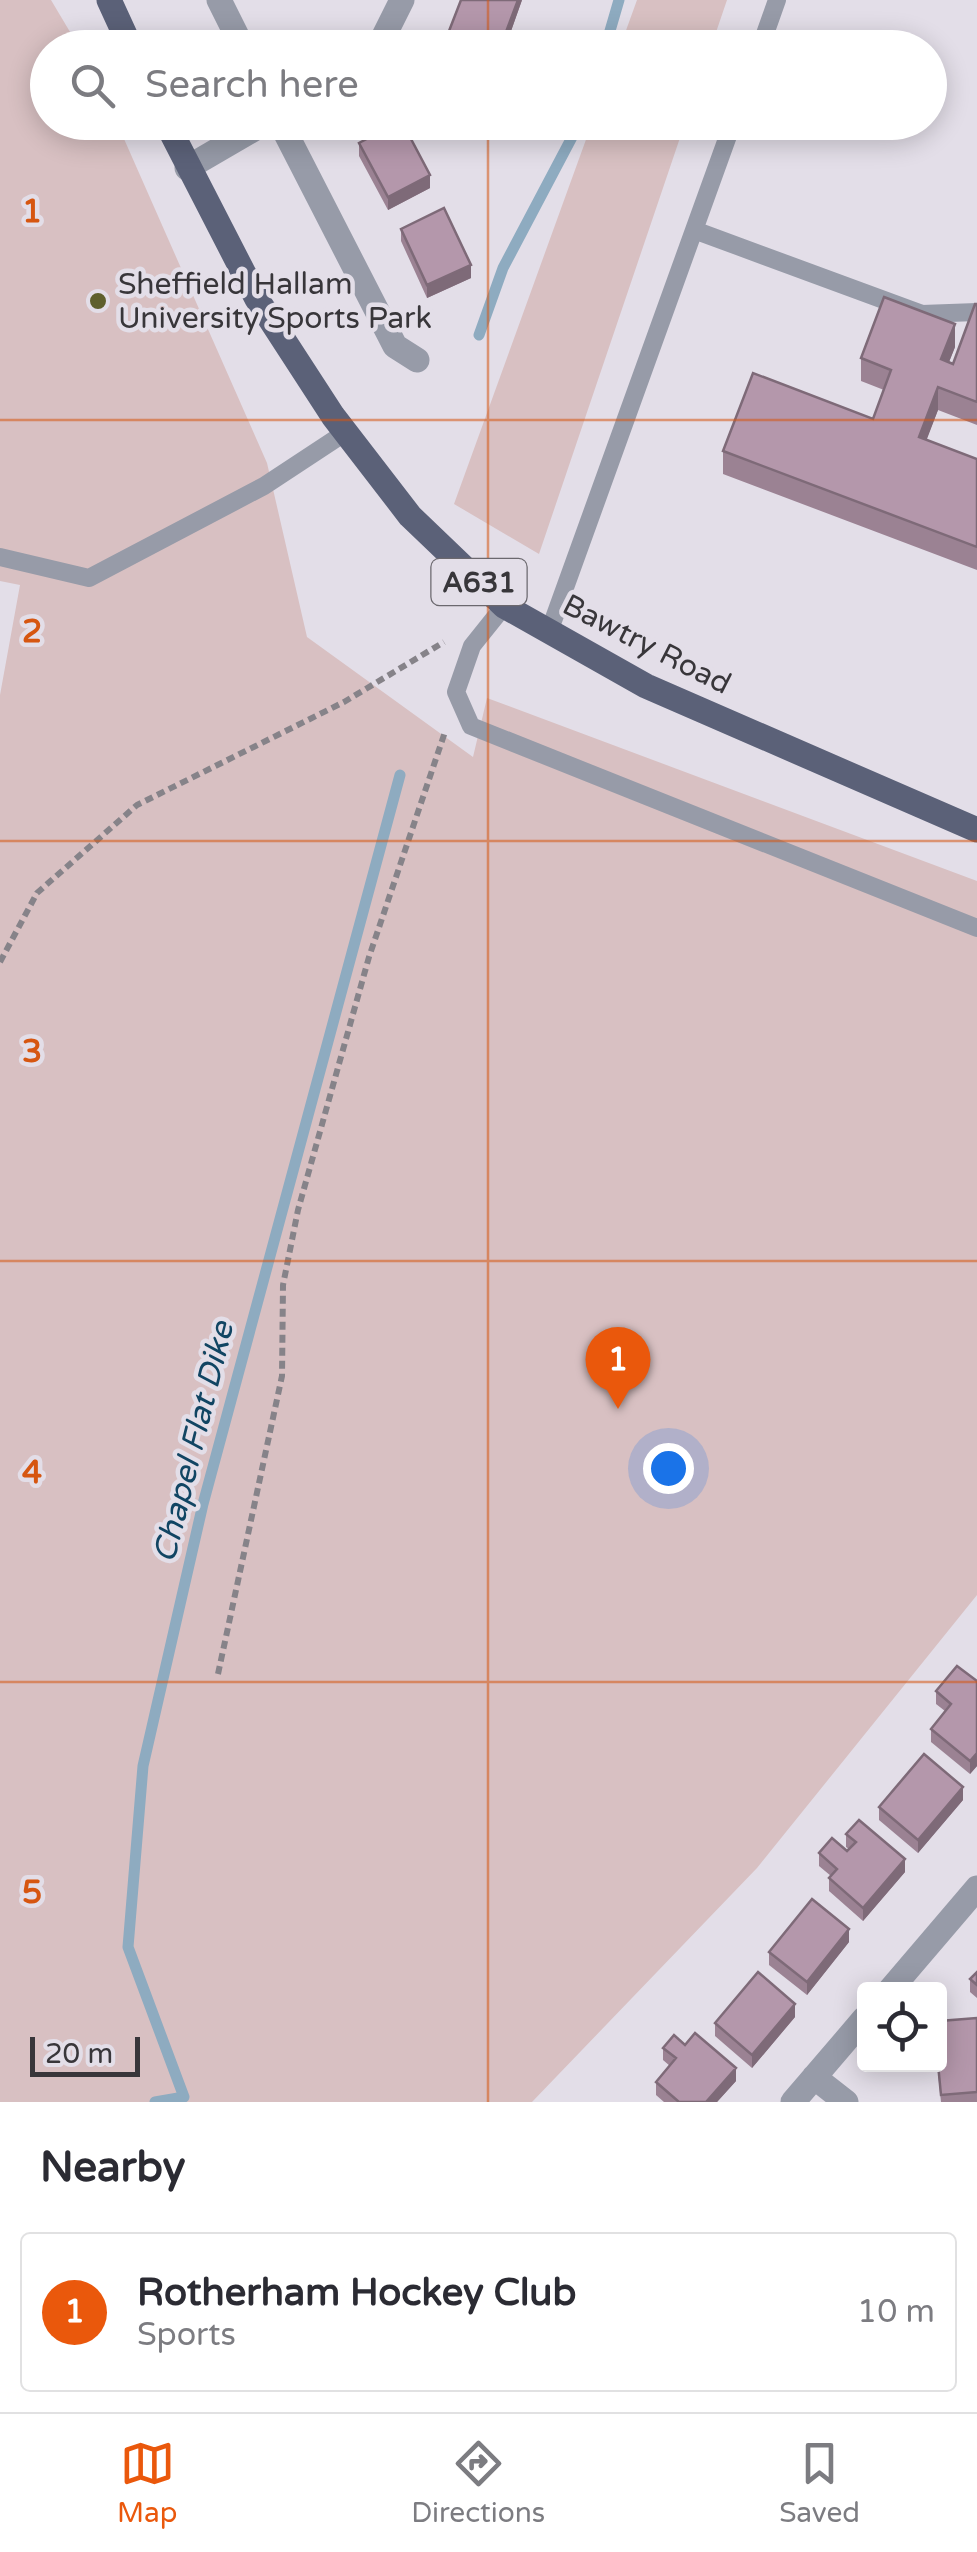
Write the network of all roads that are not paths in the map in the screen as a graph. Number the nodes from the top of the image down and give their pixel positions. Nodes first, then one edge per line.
1 (109, 0) edge
2 (219, 0) edge
3 (402, 0) edge
4 (777, 0) edge
5 (123, 30) edge
6 (234, 30) edge
7 (387, 30) edge
8 (766, 30) edge
9 (174, 140) edge
10 (235, 140) edge
11 (289, 140) edge
12 (726, 140) edge
13 (187, 168) junction
14 (694, 230) junction
15 (977, 312) edge
16 (417, 360) dead end
17 (346, 432) junction
18 (0, 556) edge
19 (504, 606) junction
20 (549, 632) junction
21 (977, 830) edge
22 (977, 928) edge
23 (977, 1888) edge
24 (897, 1982) edge
25 (857, 2027) edge
26 (814, 2077) junction
27 (793, 2102) edge
28 (846, 2102) edge

1 - 5 main road
2 - 6 street
3 - 7 street
4 - 8 lane
9 - 13 main road, Bawtry Road / A631
10 - 13 street
11 - 16 street
12 - 14 lane
13 - 17 main road, Bawtry Road / A631
14 - 15 lane
14 - 20 lane
17 - 18 lane
17 - 19 main road, Bawtry Road / A631
19 - 20 main road, Bawtry Road / A631
19 - 22 lane
20 - 21 main road, Bawtry Road / A631
23 - 24 street
25 - 26 street
26 - 27 street
26 - 28 street

